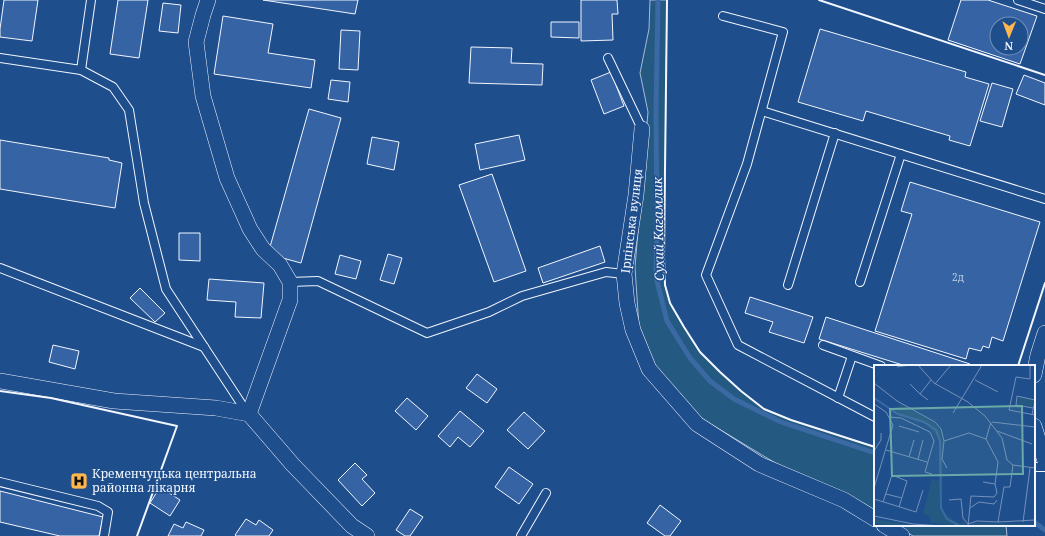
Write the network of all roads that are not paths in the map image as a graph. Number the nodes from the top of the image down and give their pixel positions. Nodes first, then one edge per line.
1 (91, 0) edge
2 (208, 0) edge
3 (1018, 0) edge
4 (1045, 9) edge
5 (724, 16) dead end
6 (0, 58) edge
7 (608, 58) dead end
8 (81, 70) junction
9 (762, 111) junction
10 (642, 129) joint
11 (835, 133) junction
12 (901, 154) junction
13 (1045, 199) edge
14 (0, 268) edge
15 (624, 274) junction
16 (290, 282) junction
17 (860, 282) dead end
18 (788, 285) dead end
19 (1045, 333) edge
20 (823, 345) dead end
21 (204, 347) junction
22 (852, 356) junction
23 (878, 365) edge
24 (1035, 370) edge
25 (0, 381) edge
26 (838, 398) junction
27 (249, 414) junction
28 (874, 416) edge
29 (1035, 429) edge
30 (1045, 461) edge
31 (0, 482) edge
32 (546, 493) dead end
33 (874, 519) edge
34 (886, 526) edge
35 (104, 536) edge
36 (367, 536) edge
37 (521, 536) edge
38 (902, 536) edge

1 - 8 lane
2 - 16 street
3 - 4 lane
5 - 9 lane
6 - 8 lane
7 - 10 lane
8 - 21 lane
9 - 11 lane
9 - 26 lane
10 - 15 street, Ірпінська вулиця
11 - 12 lane
11 - 18 lane
12 - 13 lane
12 - 17 lane
14 - 21 lane
15 - 16 lane
15 - 33 street, Ірпінська вулиця
16 - 27 street
19 - 24 street
20 - 22 lane
21 - 27 lane
22 - 23 lane
22 - 26 lane
25 - 27 street
26 - 28 lane
27 - 36 street
29 - 30 street
31 - 35 lane
32 - 37 lane
34 - 38 street

